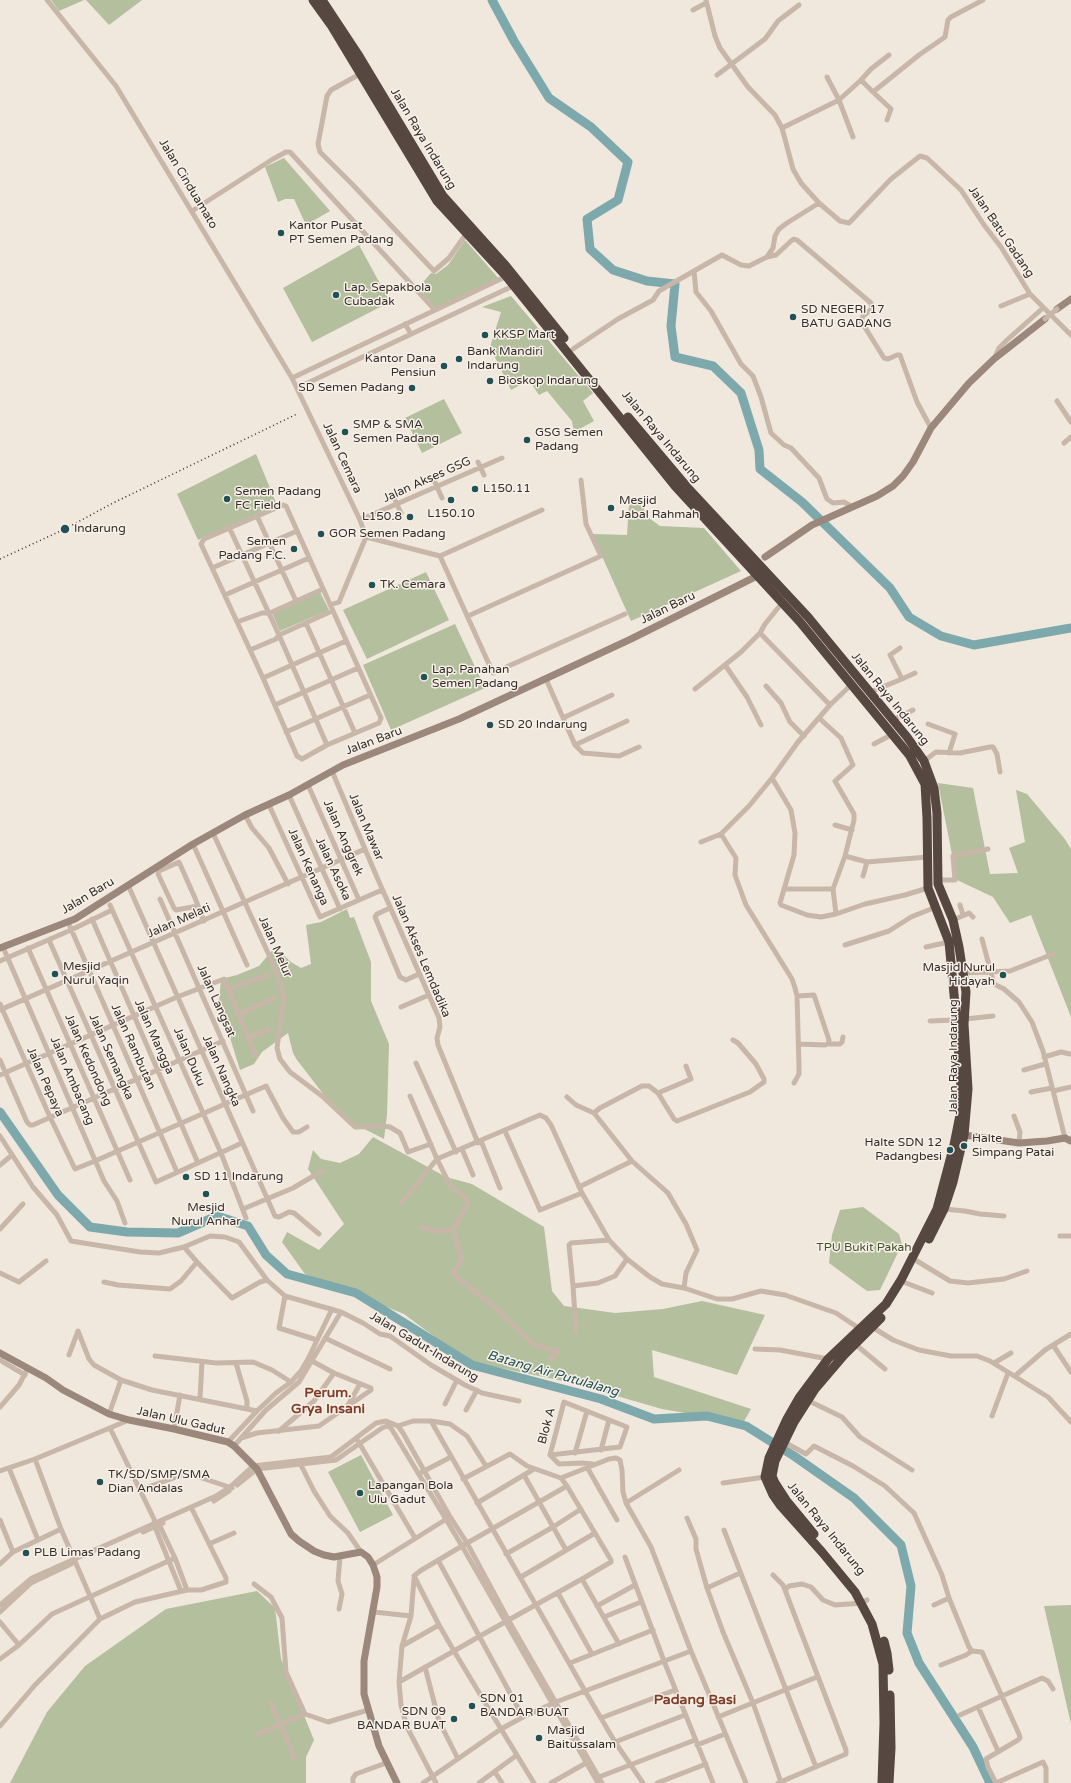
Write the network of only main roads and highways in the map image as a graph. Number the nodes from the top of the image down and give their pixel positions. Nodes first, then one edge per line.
1 (313, 0) edge
2 (322, 0) edge
3 (406, 142) junction
4 (510, 276) junction
5 (517, 284) junction
6 (756, 568) junction
7 (960, 1020) junction
8 (949, 1181) junction
9 (812, 1387) junction
10 (782, 1442) junction
11 (772, 1460) junction
12 (824, 1550) junction
13 (886, 1684) junction
14 (882, 1783) edge
15 (889, 1783) edge

1 - 3 highway, Jalan Raya Indarung
2 - 3 highway, Jalan Raya Indarung
3 - 4 highway, Jalan Raya Indarung
3 - 4 highway, Jalan Raya Indarung
4 - 5 highway, Jalan Raya Indarung
5 - 6 highway, Jalan Raya Indarung
5 - 6 highway, Jalan Raya Indarung
6 - 7 highway, Jalan Raya Indarung
6 - 7 highway, Jalan Raya Indarung
7 - 8 highway, Jalan Raya Indarung
7 - 8 highway, Jalan Raya Indarung
8 - 9 highway, Jalan Raya Indarung
8 - 9 highway, Jalan Raya Indarung
9 - 10 highway, Jalan Raya Indarung
9 - 10 highway, Jalan Raya Indarung
10 - 11 highway, Jalan Raya Indarung
11 - 12 highway, Jalan Raya Indarung
11 - 12 highway, Jalan Raya Indarung
12 - 13 highway, Jalan Raya Indarung
13 - 14 highway, Jalan Raya Indarung
13 - 15 highway, Jalan Raya Indarung

